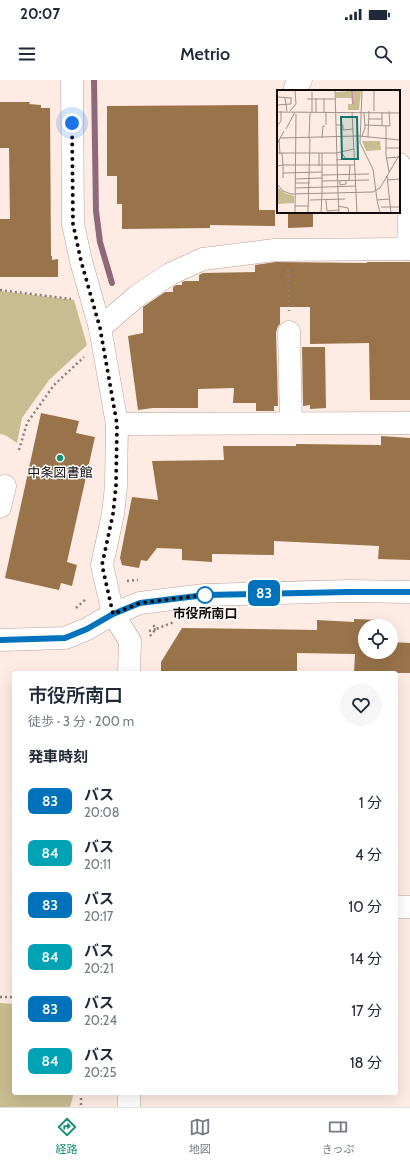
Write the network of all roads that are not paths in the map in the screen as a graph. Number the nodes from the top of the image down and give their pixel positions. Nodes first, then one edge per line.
1 (72, 80) edge
2 (301, 80) edge
3 (295, 90) edge
4 (400, 165) edge
5 (410, 177) edge
6 (410, 184) edge
7 (409, 249) edge
8 (100, 328) junction
9 (289, 332) road end
10 (410, 423) edge
11 (117, 424) junction
12 (291, 424) junction
13 (410, 592) edge
14 (113, 614) junction
15 (0, 640) edge
16 (129, 671) edge
17 (398, 907) edge
18 (410, 907) edge
19 (129, 1095) edge
20 (129, 1107) edge

1 - 8 street
2 - 3 street
4 - 5 street
6 - 7 street
7 - 8 street
8 - 11 street
9 - 12 street
10 - 12 street
11 - 12 street
11 - 14 street
13 - 14 street
14 - 15 street
14 - 16 street
17 - 18 street
19 - 20 street

